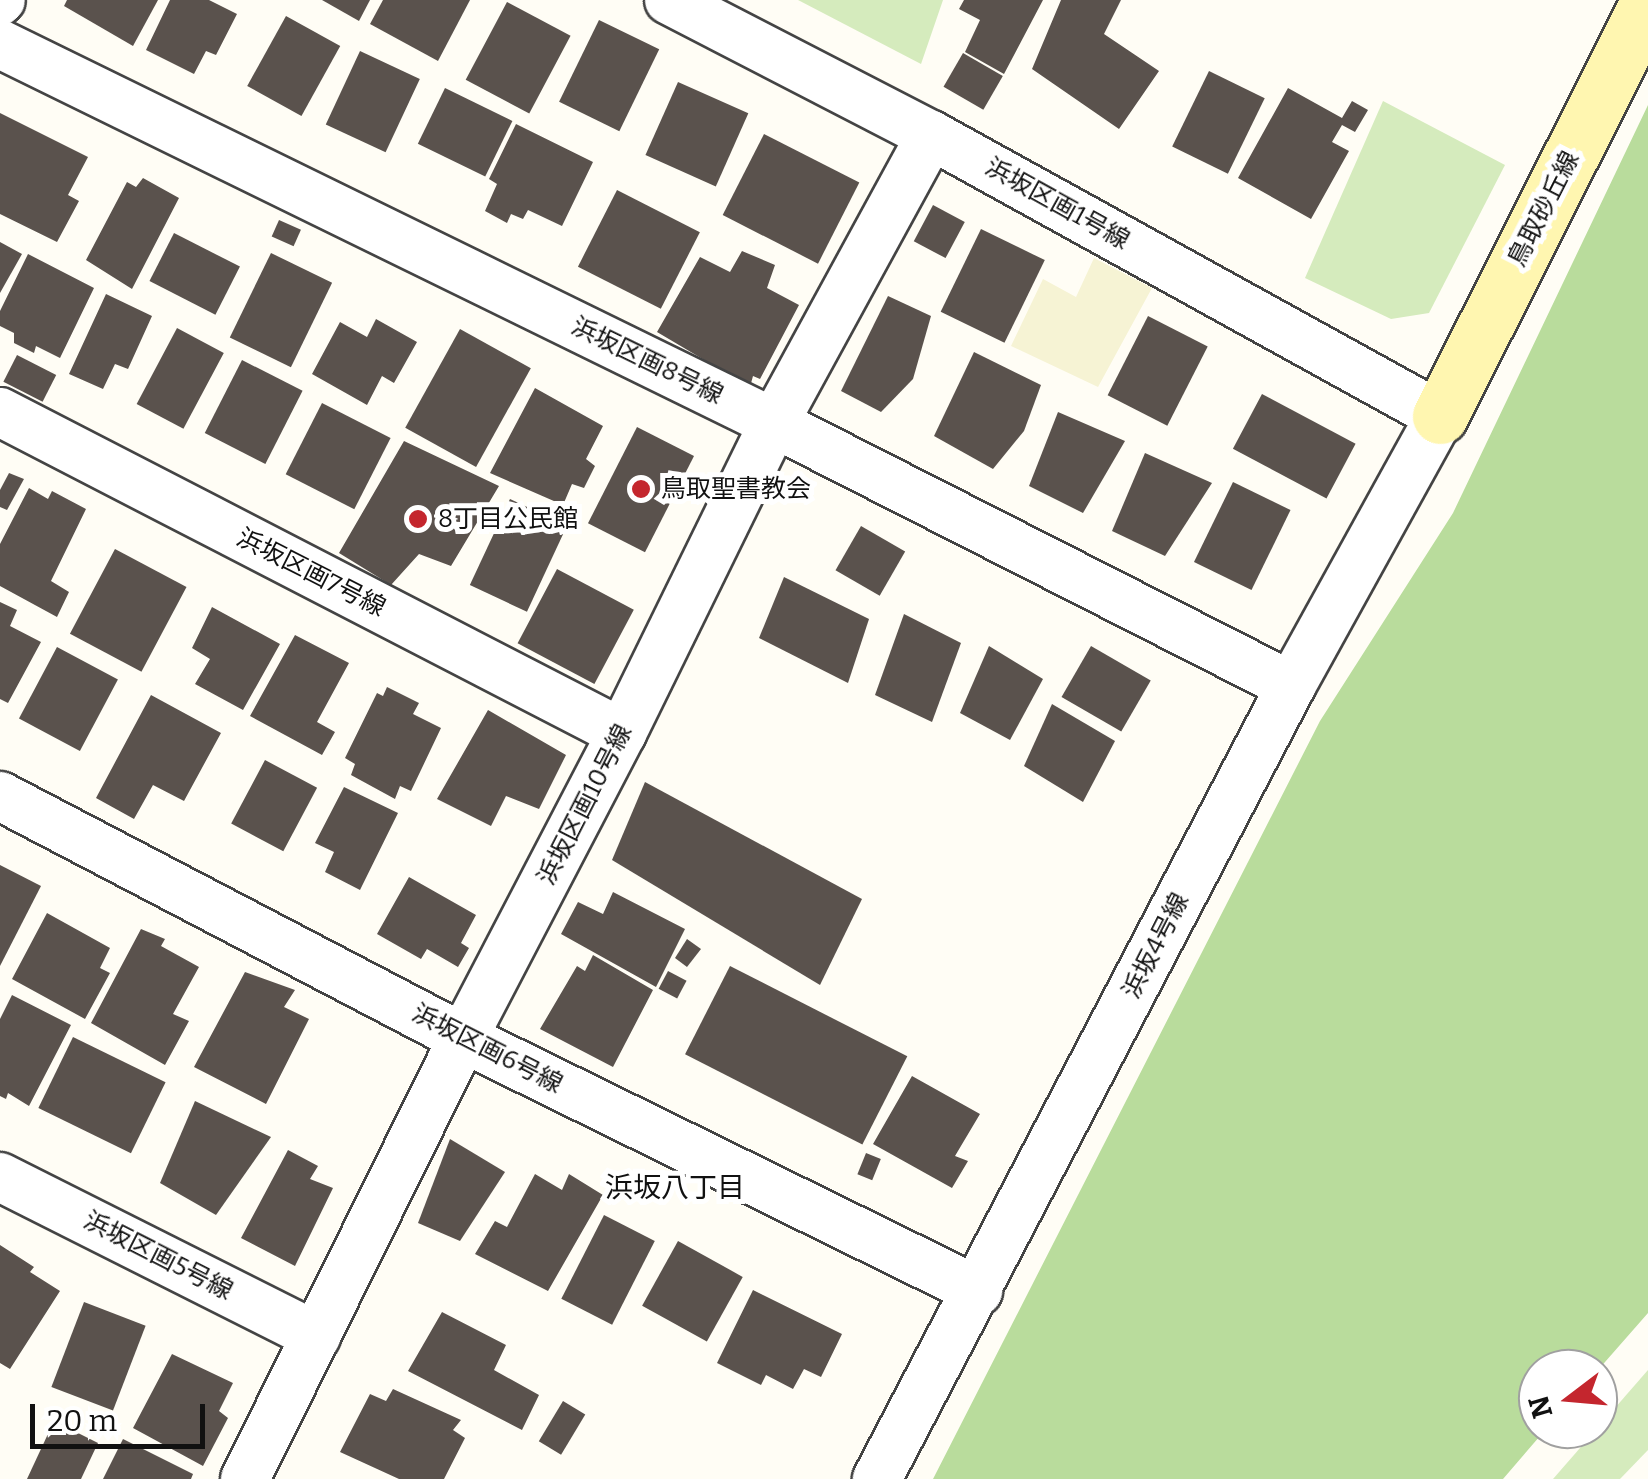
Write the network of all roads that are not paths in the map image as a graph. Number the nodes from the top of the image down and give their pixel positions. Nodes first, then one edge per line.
1 (670, 0) edge
2 (1648, 2) edge
3 (0, 44) edge
4 (931, 134) junction
5 (0, 412) edge
6 (1440, 416) junction
7 (774, 423) junction
8 (1291, 686) junction
9 (622, 733) junction
10 (0, 796) edge
11 (464, 1038) junction
12 (0, 1177) edge
13 (978, 1292) junction
14 (316, 1336) junction
15 (245, 1479) edge
16 (877, 1479) edge

1 - 4 street, 浜坂区画1号線
2 - 6 main road, 鳥取砂丘線
3 - 7 street, 浜坂区画8号線
4 - 6 street, 浜坂区画1号線
4 - 7 street, 浜坂区画10号線
5 - 9 street, 浜坂区画7号線
6 - 8 street, 浜坂4号線
7 - 8 street, 浜坂区画8号線
7 - 9 street, 浜坂区画10号線
8 - 13 street, 浜坂4号線
9 - 11 street, 浜坂区画10号線
10 - 11 street, 浜坂区画6号線
11 - 13 street, 浜坂区画6号線
11 - 14 street, 浜坂区画10号線
12 - 14 street, 浜坂区画5号線
13 - 16 street, 浜坂4号線
14 - 15 street, 浜坂区画10号線

